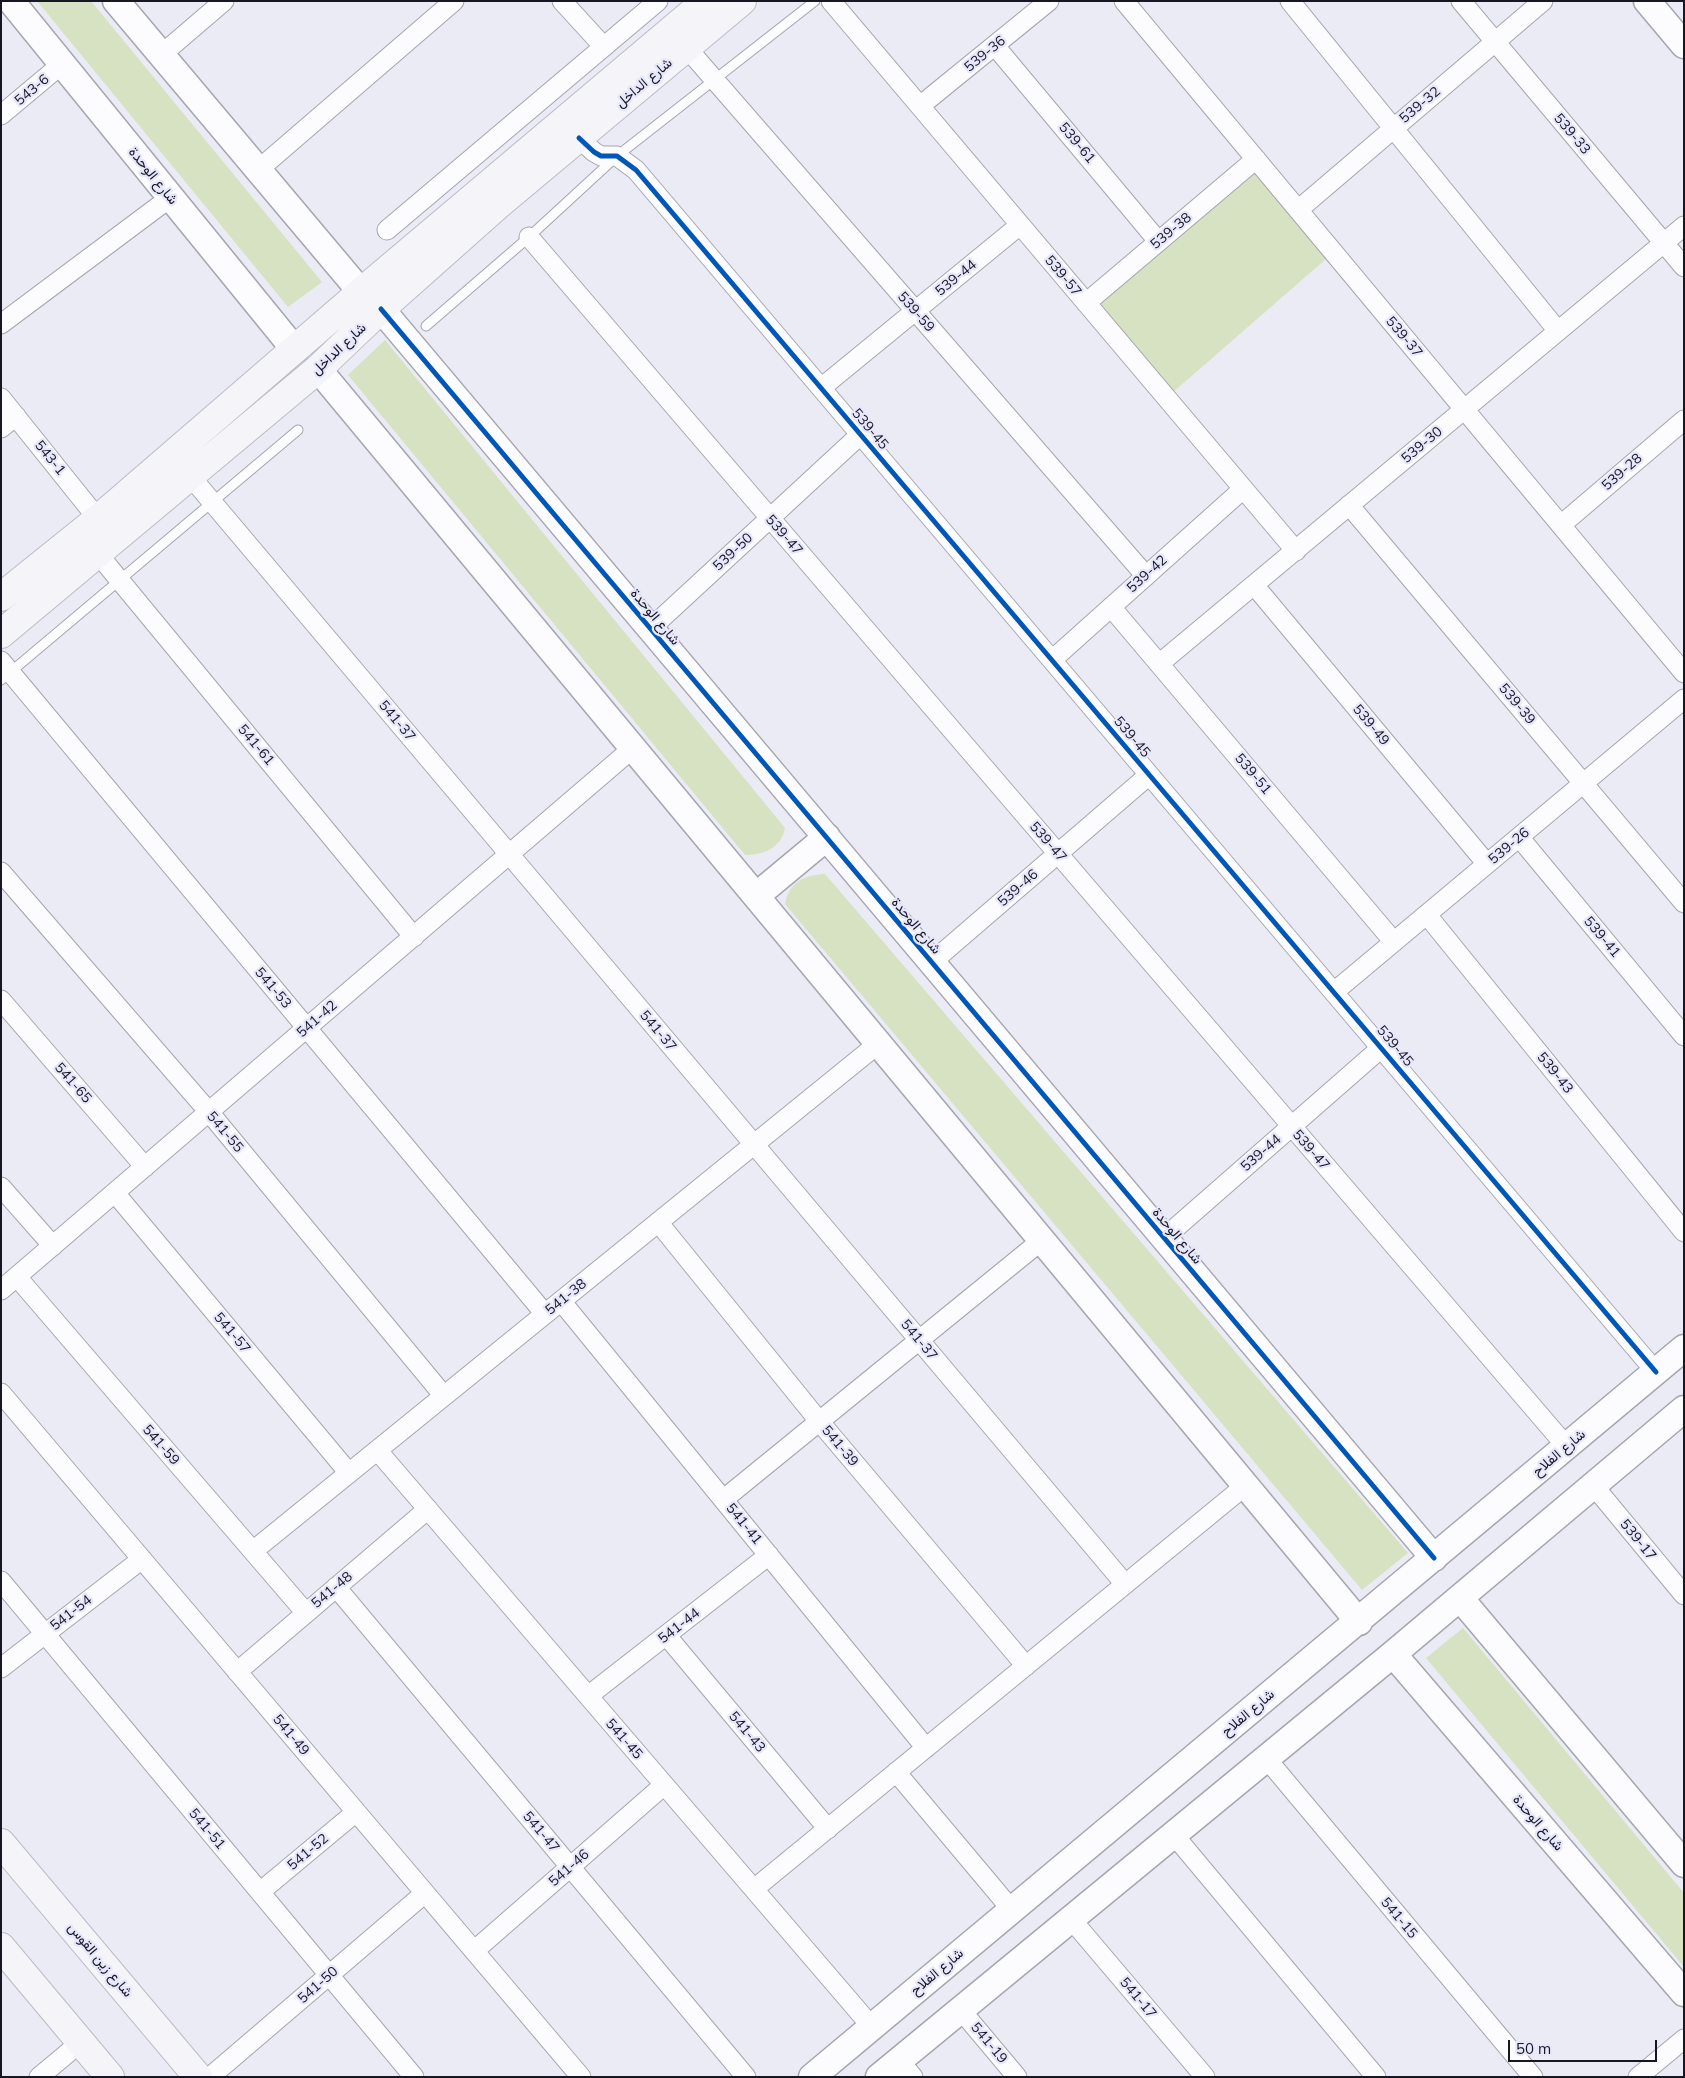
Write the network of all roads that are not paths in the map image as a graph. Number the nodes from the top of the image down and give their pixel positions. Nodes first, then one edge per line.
1 (11, 1) edge
2 (116, 1) edge
3 (224, 1) edge
4 (454, 1) edge
5 (562, 1) edge
6 (658, 1) edge
7 (706, 1) edge
8 (742, 1) edge
9 (815, 1) edge
10 (831, 1) edge
11 (1049, 1) edge
12 (1124, 1) edge
13 (1290, 1) edge
14 (1461, 1) edge
15 (1542, 1) edge
16 (1647, 1) edge
17 (1495, 42) junction
18 (1684, 45) edge
19 (995, 46) junction
20 (604, 47) junction
21 (686, 47) junction
22 (161, 55) junction
23 (62, 64) junction
24 (714, 79) junction
25 (547, 95) junction
26 (920, 106) junction
27 (1, 115) edge
28 (573, 128) junction
29 (1394, 128) junction
30 (617, 156) junction
31 (1256, 159) junction
32 (258, 170) junction
33 (171, 197) junction
34 (1298, 210) junction
35 (1020, 225) junction
36 (1684, 226) edge
37 (387, 230) dead end
38 (529, 237) junction
39 (1158, 242) junction
40 (1664, 243) junction
41 (1684, 267) edge
42 (371, 301) junction
43 (1086, 303) junction
44 (916, 311) junction
45 (1, 324) edge
46 (426, 326) dead end
47 (1558, 331) junction
48 (295, 350) junction
49 (318, 369) junction
50 (821, 388) junction
51 (1, 398) edge
52 (1464, 409) junction
53 (16, 416) junction
54 (1684, 420) edge
55 (1, 428) edge
56 (298, 430) dead end
57 (860, 435) junction
58 (191, 477) junction
59 (1243, 489) junction
60 (213, 504) junction
61 (1349, 505) junction
62 (770, 518) junction
63 (98, 519) junction
64 (1561, 525) junction
65 (1296, 550) junction
66 (98, 554) junction
67 (1146, 576) junction
68 (119, 580) junction
69 (1254, 585) junction
70 (3, 593) edge
71 (1111, 607) junction
72 (651, 628) junction
73 (1, 634) edge
74 (1052, 660) junction
75 (1160, 664) junction
76 (4, 671) edge
77 (1684, 673) edge
78 (1684, 699) edge
79 (633, 748) junction
80 (1150, 775) junction
81 (1583, 783) junction
82 (827, 837) junction
83 (1519, 837) junction
84 (1058, 854) junction
85 (509, 855) junction
86 (1487, 864) junction
87 (1, 872) edge
88 (756, 896) junction
89 (1684, 903) edge
90 (1427, 915) junction
91 (414, 937) junction
92 (1394, 942) junction
93 (932, 962) junction
94 (1334, 992) junction
95 (1, 1000) edge
96 (307, 1028) junction
97 (1684, 1036) edge
98 (879, 1043) junction
99 (1382, 1048) junction
100 (208, 1112) junction
101 (1292, 1126) junction
102 (754, 1144) junction
103 (145, 1167) junction
104 (1, 1188) edge
105 (115, 1193) junction
106 (658, 1222) junction
107 (1684, 1232) edge
108 (1164, 1238) junction
109 (1042, 1240) junction
110 (53, 1246) junction
111 (17, 1276) junction
112 (1, 1290) edge
113 (561, 1300) junction
114 (545, 1314) junction
115 (919, 1340) junction
116 (1684, 1348) edge
117 (1656, 1372) junction
118 (1, 1393) edge
119 (444, 1396) junction
120 (1682, 1414) edge
121 (819, 1421) junction
122 (1566, 1447) junction
123 (377, 1450) junction
124 (349, 1473) junction
125 (1246, 1485) junction
126 (1593, 1485) junction
127 (724, 1499) junction
128 (428, 1509) junction
129 (253, 1551) junction
130 (769, 1555) junction
131 (1434, 1558) junction
132 (142, 1559) junction
133 (1, 1581) edge
134 (1126, 1584) junction
135 (336, 1587) junction
136 (1684, 1595) edge
137 (1460, 1598) junction
138 (306, 1613) junction
139 (1359, 1622) junction
140 (45, 1634) junction
141 (666, 1635) junction
142 (1393, 1654) junction
143 (1026, 1666) junction
144 (1, 1668) edge
145 (238, 1672) junction
146 (588, 1696) junction
147 (926, 1748) junction
148 (1266, 1758) junction
149 (896, 1772) junction
150 (664, 1785) junction
151 (356, 1812) junction
152 (828, 1829) junction
153 (1174, 1835) junction
154 (1, 1843) edge
155 (1684, 1864) edge
156 (570, 1868) junction
157 (754, 1889) junction
158 (260, 1892) junction
159 (425, 1893) junction
160 (1011, 1909) junction
161 (1071, 1919) junction
162 (1, 1947) edge
163 (474, 1951) junction
164 (329, 1975) junction
165 (1684, 1993) edge
166 (960, 2009) junction
167 (872, 2027) junction
168 (1684, 2039) edge
169 (81, 2042) junction
170 (906, 2069) edge
171 (39, 2077) edge
172 (110, 2077) edge
173 (198, 2077) edge
174 (210, 2077) edge
175 (414, 2077) edge
176 (581, 2077) edge
177 (746, 2077) edge
178 (812, 2077) edge
179 (879, 2077) edge
180 (1017, 2077) edge
181 (1205, 2077) edge
182 (1376, 2077) edge
183 (1533, 2077) edge
184 (1638, 2077) edge

1 - 23 street, شارع الوحدة
2 - 22 street, شارع الوحدة
3 - 22 street
4 - 32 street
5 - 20 street
6 - 20 street
7 - 28 main road, شارع الداخل
8 - 21 main road, شارع الداخل
9 - 24 lane
10 - 26 street, 539-57
11 - 19 street, 539-36
12 - 31 street, 539-37
13 - 29 street
14 - 17 street, 539-33
15 - 17 street, 539-32
16 - 18 street
17 - 29 street, 539-32
17 - 40 street, 539-33
19 - 26 street, 539-36
19 - 39 street, 539-61
20 - 25 street
21 - 24 street, 539-59
21 - 28 main road, شارع الداخل
22 - 32 street, شارع الوحدة
23 - 27 street, 543-6
23 - 33 street, شارع الوحدة
24 - 30 lane
24 - 44 street, 539-59
25 - 28 street, 539-45
25 - 37 street
26 - 35 street, 539-57
28 - 30 street, 539-45
28 - 42 main road, شارع الداخل
29 - 34 street, 539-32
29 - 47 street
30 - 38 lane
30 - 50 street, 539-45
31 - 34 street, 539-37
31 - 39 street, 539-38
32 - 42 street, شارع الوحدة
33 - 45 street
33 - 48 street, شارع الوحدة
34 - 52 street, 539-37
35 - 43 street, 539-57
35 - 44 street, 539-44
36 - 40 street, 539-30
38 - 46 lane
38 - 62 street, 539-47
39 - 43 street, 539-38
40 - 41 street, 539-33
40 - 47 street, 539-30
42 - 48 main road, شارع الداخل
42 - 49 main road, شارع الداخل
42 - 72 street, شارع الوحدة
43 - 59 street, 539-57
44 - 50 street, 539-44
44 - 67 street, 539-59
47 - 52 street, 539-30
48 - 63 main road, شارع الداخل
49 - 58 main road, شارع الداخل
49 - 79 street
50 - 57 street, 539-45
51 - 53 street, 543-1
52 - 61 street, 539-30
52 - 64 street, 539-37
53 - 55 street
53 - 63 street, 543-1
54 - 64 street, 539-28
56 - 60 lane
57 - 62 street, 539-50
57 - 74 street, 539-45
58 - 60 street, 541-37
58 - 66 main road, شارع الداخل
59 - 65 street, 539-57
59 - 67 street, 539-42
60 - 68 lane
60 - 85 street, 541-37
61 - 65 street, 539-30
61 - 81 street, 539-39
62 - 72 street, 539-50
62 - 84 street, 539-47
63 - 70 main road, شارع الداخل
64 - 77 street, 539-37
65 - 69 street, 539-30
66 - 68 street, 541-61
66 - 73 main road, شارع الداخل
67 - 71 street, 539-42
68 - 76 lane
68 - 91 street, 541-61
69 - 75 street, 539-30
69 - 86 street, 539-49
71 - 74 street, 539-42
71 - 75 street, 539-51
72 - 82 street, شارع الوحدة
74 - 80 street, 539-45
75 - 92 street, 539-51
76 - 96 street, 541-53
78 - 81 street, 539-26
79 - 85 street, 541-42
79 - 88 street
80 - 84 street, 539-46
80 - 94 street, 539-45
81 - 83 street, 539-26
81 - 89 street, 539-39
82 - 88 street
82 - 93 street, شارع الوحدة
83 - 86 street, 539-26
83 - 97 street, 539-41
84 - 93 street, 539-46
84 - 101 street, 539-47
85 - 91 street, 541-42
85 - 102 street, 541-37
86 - 90 street, 539-26
87 - 100 street, 541-55
88 - 98 street
90 - 92 street, 539-26
90 - 107 street, 539-43
91 - 96 street, 541-42
92 - 94 street, 539-26
93 - 108 street, شارع الوحدة
94 - 99 street, 539-45
95 - 103 street, 541-65
96 - 100 street, 541-42
96 - 114 street, 541-53
98 - 102 street, 541-38
98 - 109 street
99 - 101 street, 539-44
99 - 117 street, 539-45
100 - 103 street, 541-42
100 - 119 street, 541-55
101 - 108 street, 539-44
101 - 122 street, 539-47
102 - 106 street, 541-38
102 - 115 street, 541-37
103 - 105 street, 541-42
104 - 110 street
105 - 110 street, 541-42
105 - 124 street, 541-57
106 - 113 street, 541-38
106 - 121 street, 541-39
108 - 131 street, شارع الوحدة
109 - 115 street
109 - 125 street
110 - 111 street, 541-42
111 - 112 street, 541-42
111 - 129 street, 541-59
113 - 114 street, 541-38
113 - 127 street, 541-41
114 - 119 street, 541-38
115 - 121 street
115 - 134 street, 541-37
116 - 117 street, شارع الفلاح
117 - 122 street, شارع الفلاح
118 - 132 street, 541-49
119 - 123 street, 541-38
120 - 126 street
121 - 127 street
121 - 143 street, 541-39
122 - 131 street, شارع الفلاح
123 - 124 street, 541-38
123 - 128 street, 541-45
124 - 129 street, 541-38
125 - 134 street
125 - 139 street
126 - 136 street, 539-17
126 - 137 street
127 - 130 street, 541-41
128 - 135 street, 541-48
128 - 146 street, 541-45
129 - 138 street, 541-59
130 - 141 street, 541-44
130 - 147 street, 541-41
131 - 139 street, شارع الفلاح
132 - 140 street, 541-54
132 - 145 street, 541-49
133 - 140 street, 541-51
134 - 143 street
135 - 138 street, 541-48
135 - 156 street, 541-47
137 - 142 street
137 - 155 street
138 - 145 street, 541-48
139 - 160 street, شارع الفلاح
140 - 144 street, 541-54
140 - 158 street, 541-51
141 - 146 street, 541-44
141 - 152 street, 541-43
142 - 148 street
142 - 165 street, شارع الوحدة
143 - 147 street
145 - 151 street, 541-49
146 - 150 street, 541-45
147 - 149 street
148 - 153 street
148 - 183 street, 541-15
149 - 152 street
149 - 160 street
150 - 156 street, 541-46
150 - 157 street, 541-45
151 - 158 street, 541-52
151 - 159 street, 541-49
152 - 157 street
153 - 161 street
153 - 182 street
154 - 173 main road, شارع زين القوس
156 - 163 street, 541-46
156 - 177 street, 541-47
157 - 167 street, 541-45
158 - 164 street, 541-51
159 - 163 street, 541-49
159 - 164 street, 541-50
160 - 167 street, شارع الفلاح
161 - 166 street
161 - 181 street, 541-17
162 - 169 main road
163 - 176 street, 541-49
164 - 174 street, 541-50
164 - 175 street, 541-51
166 - 170 street
166 - 180 street, 541-19
167 - 178 street, شارع الفلاح
168 - 184 street
169 - 171 street
169 - 172 main road
170 - 179 street

